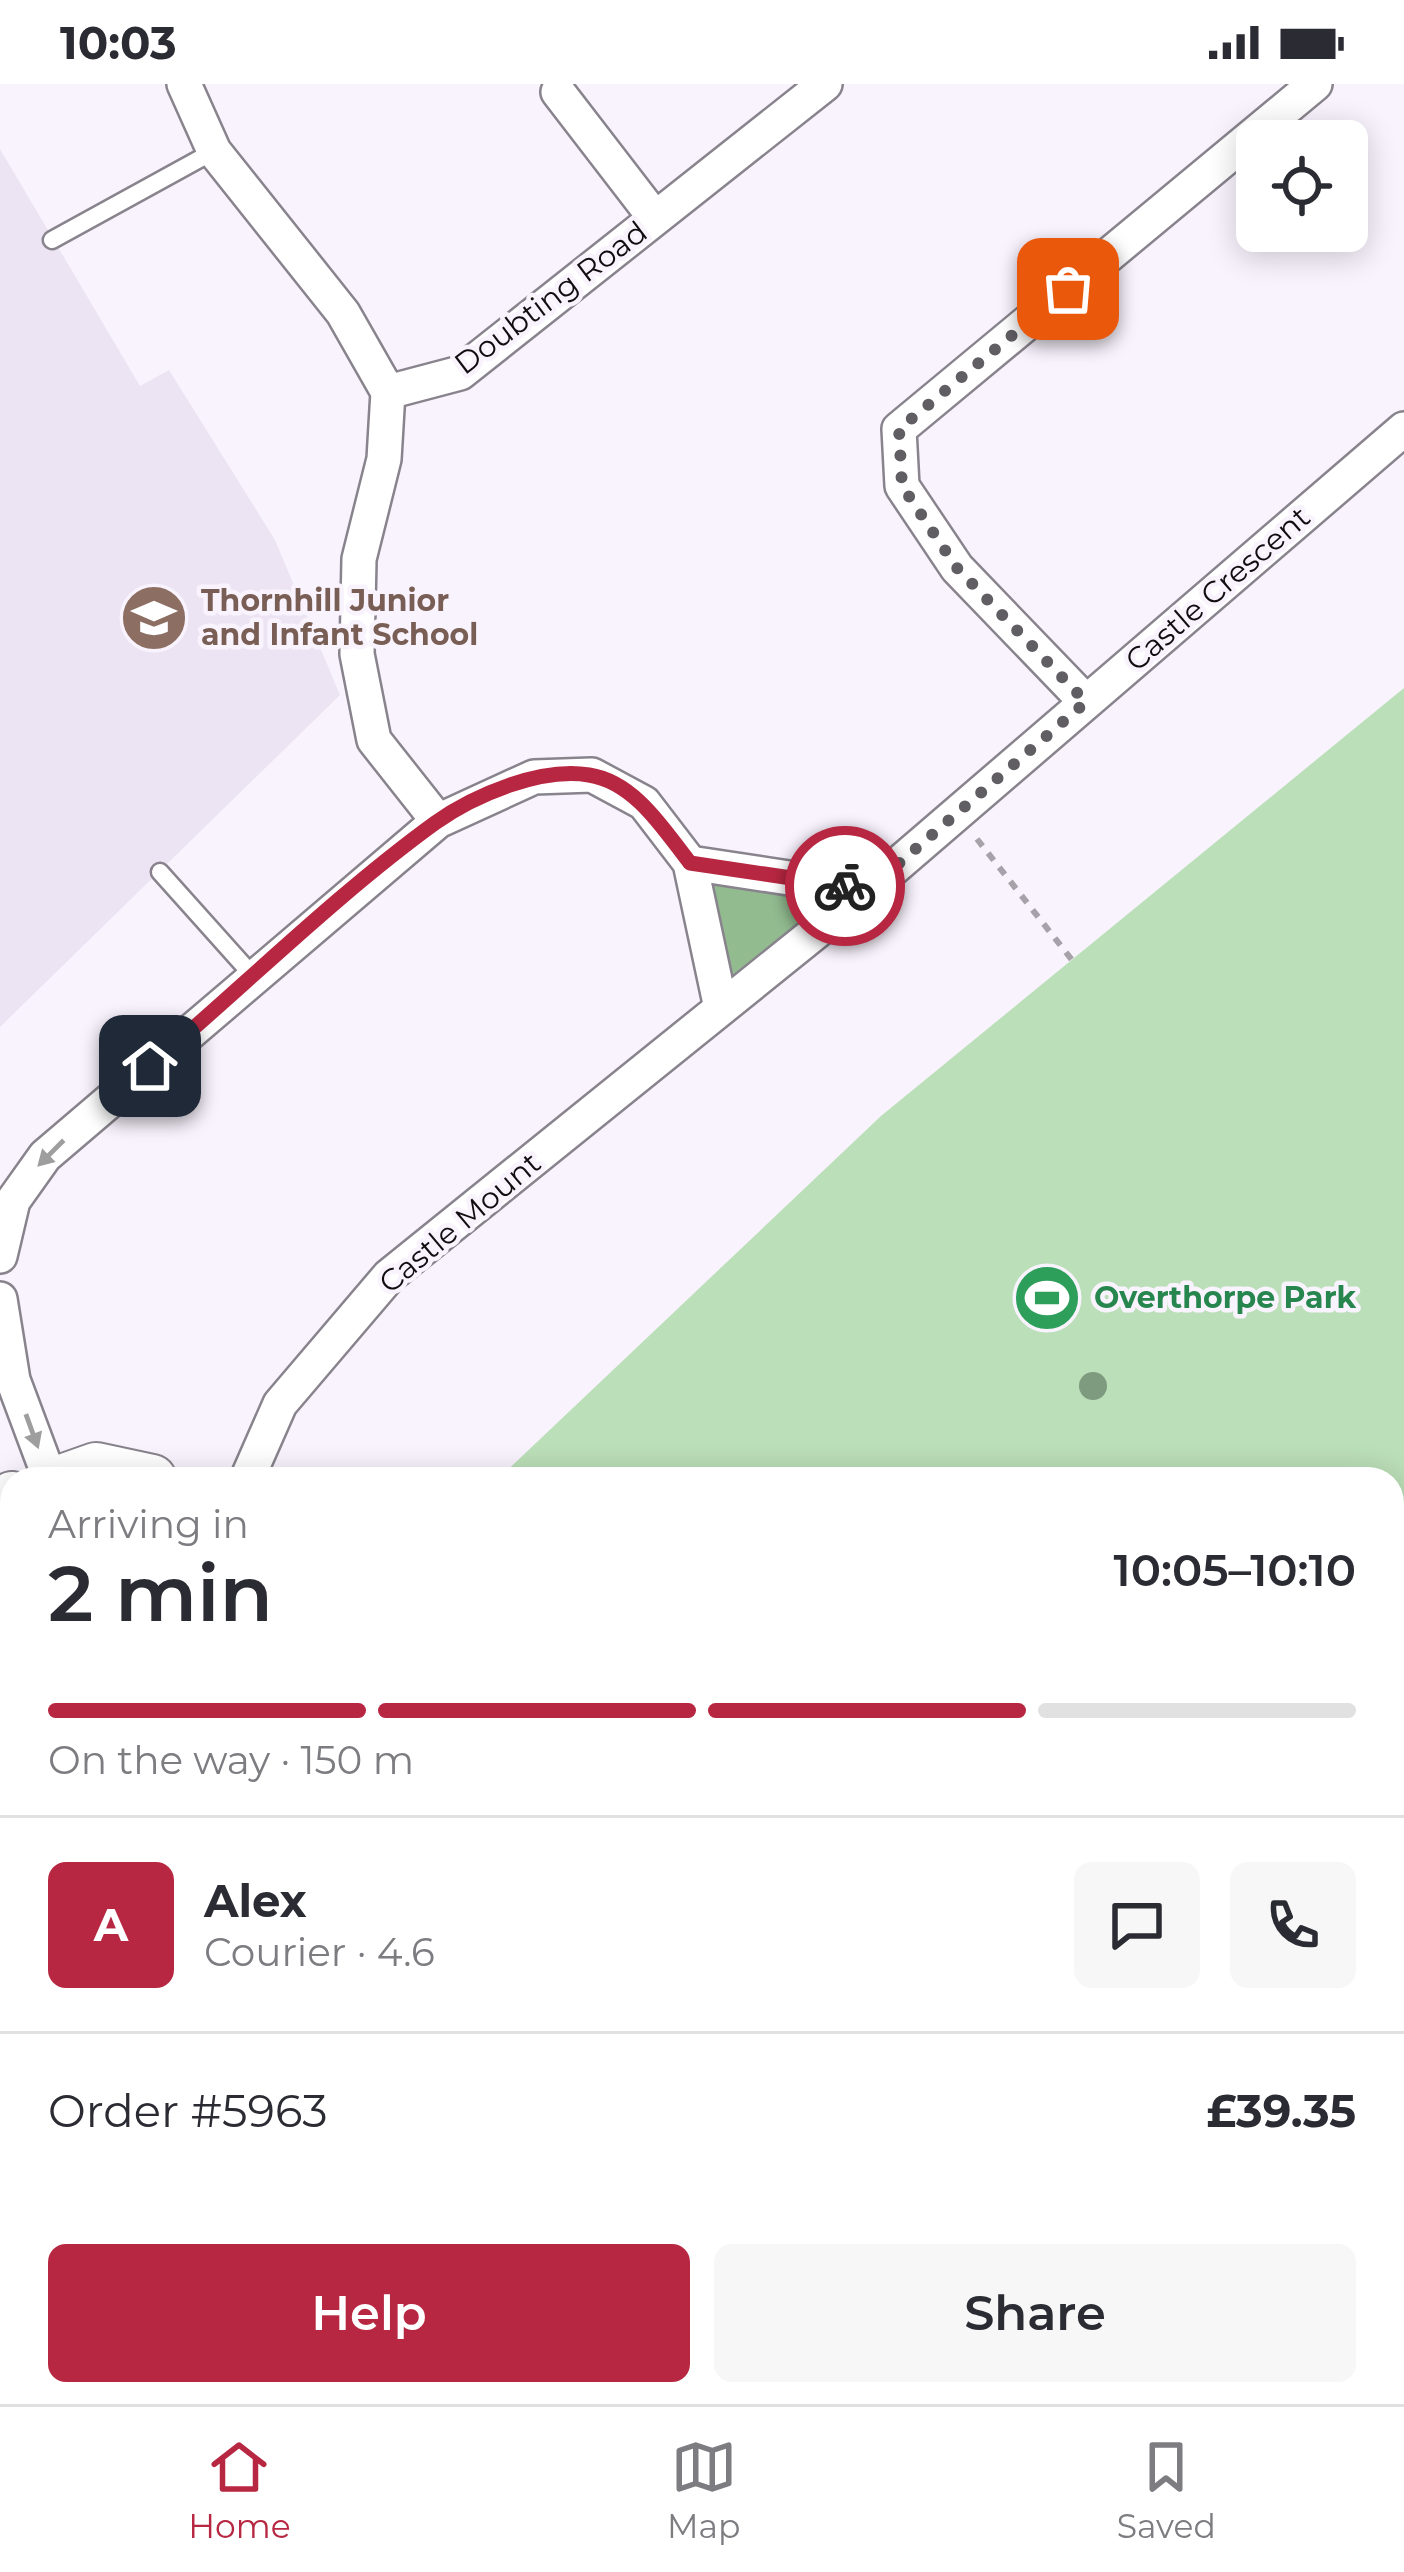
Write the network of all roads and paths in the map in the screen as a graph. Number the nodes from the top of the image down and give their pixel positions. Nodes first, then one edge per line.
1 (184, 84) edge
2 (825, 84) edge
3 (1315, 84) edge
4 (558, 92) dead end
5 (214, 151) junction
6 (655, 218) junction
7 (52, 240) dead end
8 (388, 392) junction
9 (1404, 429) edge
10 (1086, 702) junction
11 (957, 812) junction
12 (438, 821) junction
13 (690, 863) junction
14 (160, 872) dead end
15 (868, 890) junction
16 (1072, 960) dead end
17 (254, 977) junction
18 (721, 1008) junction
19 (0, 1256) edge
20 (0, 1299) edge
21 (46, 1467) edge
22 (252, 1467) edge

1 - 5 street
2 - 6 street, Doubting Road
3 - 10 street
4 - 6 street, Doubting Road
5 - 7 lane
5 - 8 street
6 - 8 street, Doubting Road
8 - 12 street
9 - 10 street, Castle Crescent
10 - 11 street, Castle Crescent
11 - 15 street, Castle Crescent
11 - 16 path
12 - 13 street
12 - 17 street
13 - 15 street
13 - 18 street
14 - 17 lane
15 - 18 street, Castle Mount
17 -> 19 street
18 - 22 street, Castle Mount
20 -> 21 street

